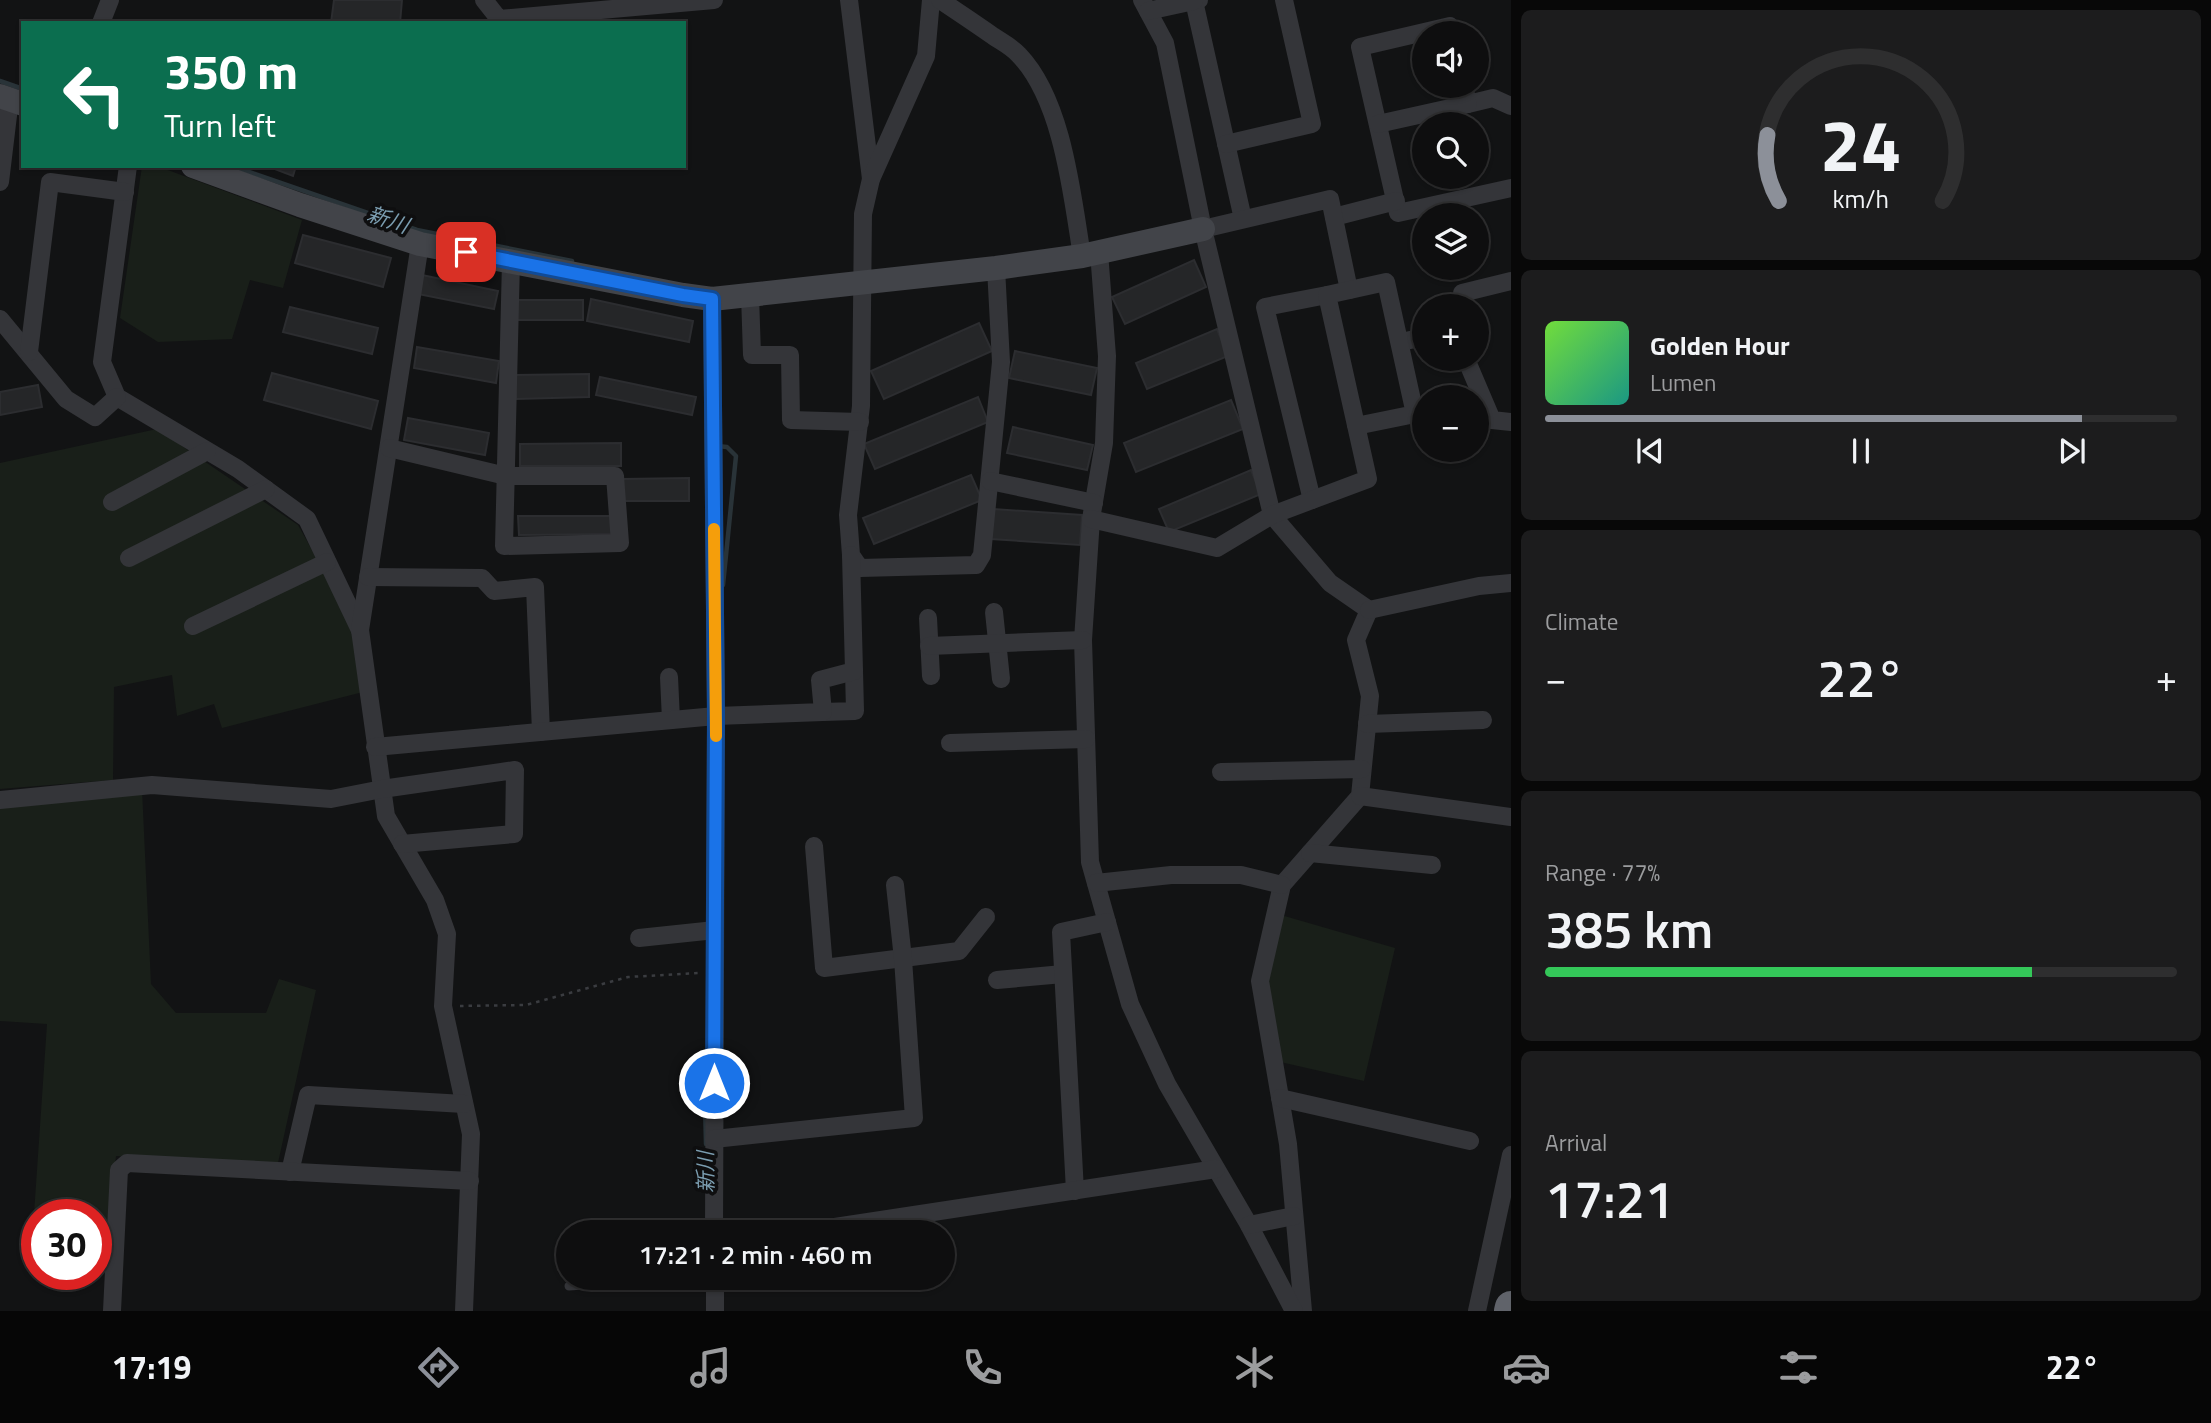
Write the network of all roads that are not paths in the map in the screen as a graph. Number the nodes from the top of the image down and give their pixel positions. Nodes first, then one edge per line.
1 (110, 0) edge
2 (484, 0) edge
3 (714, 0) edge
4 (849, 0) edge
5 (931, 0) edge
6 (940, 0) edge
7 (1284, 0) edge
8 (1196, 1) edge
9 (1145, 6) edge
10 (102, 21) edge
11 (1412, 35) edge
12 (1467, 98) edge
13 (11, 100) edge
14 (1468, 104) junction
15 (1511, 106) edge
16 (1378, 124) junction
17 (1226, 144) junction
18 (128, 168) edge
19 (198, 168) edge
20 (871, 179) junction
21 (0, 182) edge
22 (1511, 188) edge
23 (125, 192) junction
24 (1396, 201) junction
25 (1334, 217) junction
26 (1243, 219) junction
27 (1203, 229) junction
28 (420, 244) junction
29 (1091, 254) junction
30 (511, 261) junction
31 (996, 268) junction
32 (1511, 281) edge
33 (862, 283) junction
34 (1349, 290) junction
35 (1462, 294) edge
36 (750, 295) junction
37 (1327, 295) junction
38 (712, 299) junction
39 (0, 319) edge
40 (1412, 340) edge
41 (1401, 342) junction
42 (29, 352) junction
43 (1471, 371) edge
44 (117, 397) junction
45 (859, 422) junction
46 (1511, 422) edge
47 (1356, 426) junction
48 (388, 447) junction
49 (207, 451) junction
50 (506, 476) junction
51 (990, 481) junction
52 (266, 489) junction
53 (1312, 500) junction
54 (112, 502) dead end
55 (1092, 511) junction
56 (1272, 515) junction
57 (851, 555) junction
58 (129, 558) dead end
59 (327, 562) junction
60 (368, 577) junction
61 (1511, 583) edge
62 (1369, 610) junction
63 (994, 612) dead end
64 (928, 618) dead end
65 (193, 626) dead end
66 (360, 630) junction
67 (1083, 640) junction
68 (997, 643) junction
69 (929, 646) junction
70 (854, 671) junction
71 (931, 676) dead end
72 (669, 677) dead end
73 (1001, 679) dead end
74 (822, 712) junction
75 (716, 716) junction
76 (671, 720) junction
77 (1483, 720) dead end
78 (1367, 724) junction
79 (541, 732) junction
80 (1086, 739) junction
81 (950, 743) dead end
82 (375, 747) junction
83 (1362, 769) junction
84 (1221, 772) dead end
85 (382, 789) junction
86 (1360, 796) junction
87 (0, 800) edge
88 (1511, 817) edge
89 (402, 844) junction
90 (814, 846) dead end
91 (1310, 853) junction
92 (1432, 865) dead end
93 (1096, 883) junction
94 (895, 885) dead end
95 (1282, 885) junction
96 (986, 917) dead end
97 (1107, 922) junction
98 (715, 930) junction
99 (639, 938) dead end
100 (903, 959) junction
101 (1063, 974) junction
102 (997, 980) dead end
103 (1280, 1098) junction
104 (464, 1104) junction
105 (714, 1139) junction
106 (1470, 1141) dead end
107 (1511, 1155) edge
108 (1216, 1169) junction
109 (290, 1172) junction
110 (470, 1181) junction
111 (1075, 1191) junction
112 (1294, 1216) junction
113 (714, 1220) edge
114 (882, 1220) edge
115 (1249, 1225) junction
116 (715, 1290) edge
117 (112, 1311) edge
118 (464, 1311) edge
119 (715, 1311) edge
120 (1294, 1311) edge
121 (1303, 1311) edge
122 (1477, 1311) edge

1 - 10 street
2 - 3 street
4 - 20 street
5 - 20 street
6 - 29 street
7 - 17 street
8 - 9 street
8 - 17 street
9 - 27 street
11 - 16 street
12 - 14 street
13 - 21 street
14 - 15 street
14 - 16 street
16 - 24 street
17 - 26 street
18 - 23 street
19 - 28 street
20 - 33 street
22 - 24 street
23 - 42 street
23 - 44 street
24 - 25 street
25 - 26 street
25 - 34 street
26 - 27 street
27 - 29 street
27 - 56 street
28 - 30 street
28 - 48 street
29 - 31 street
29 - 55 street
30 - 38 street
30 - 50 street
31 - 33 street
31 - 51 street
32 - 35 street
33 - 36 street
33 - 45 street
34 - 37 street
34 - 41 street
36 - 38 street
36 - 45 street
37 - 47 street
37 - 53 street
38 - 75 street
39 - 42 street
40 - 41 street
41 - 47 street
42 - 44 street
43 - 46 street
44 - 49 street
45 - 57 street
47 - 53 street
48 - 50 street
48 - 60 street
49 - 52 street
49 - 54 street
50 - 50 street
51 - 55 street
51 - 57 street
52 - 58 street
52 - 59 street
53 - 56 street
55 - 56 street
55 - 67 street
56 - 62 street
57 - 70 street
59 - 65 street
59 - 66 street
60 - 66 street
60 - 79 street
61 - 62 street
62 - 78 street
63 - 68 street
64 - 69 street
66 - 82 street
67 - 68 street
67 - 80 street
68 - 69 street
68 - 73 street
69 - 71 street
70 - 74 street
70 - 74 street
72 - 76 street
74 - 75 street
75 - 76 street
75 - 98 street
76 - 79 street
77 - 78 street
78 - 83 street
79 - 82 street
80 - 81 street
80 - 93 street
82 - 85 street
83 - 84 street
83 - 86 street
85 - 87 street
85 - 89 street
85 - 89 street
86 - 88 street
86 - 91 street
89 - 104 street
90 - 100 street
91 - 92 street
91 - 95 street
93 - 95 street
93 - 97 street
94 - 100 street
95 - 103 street
96 - 100 street
97 - 101 street
97 - 108 street
98 - 99 street
98 - 105 street
100 - 105 street
101 - 102 street
101 - 111 street
103 - 106 street
103 - 112 street
104 - 109 street
104 - 110 street
105 - 113 street
107 - 122 street
108 - 111 street
108 - 115 street
109 - 110 street
109 - 117 street
110 - 118 street
111 - 114 street
112 - 115 street
112 - 121 street
115 - 120 street
116 - 119 street

